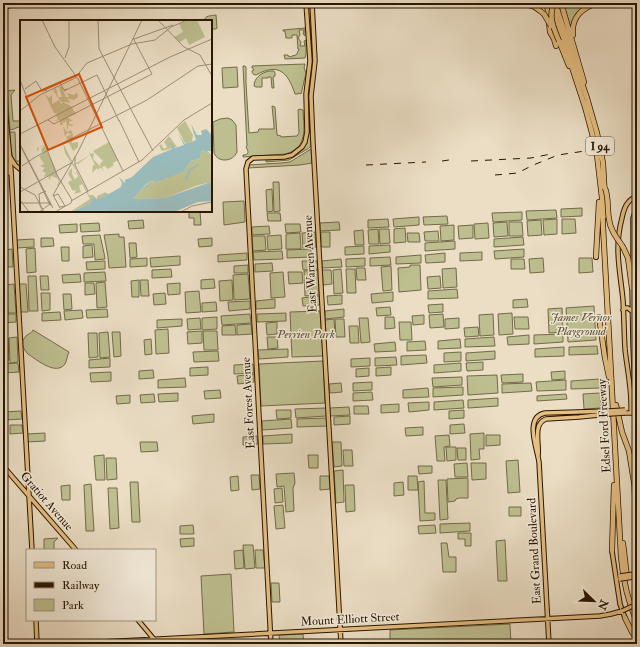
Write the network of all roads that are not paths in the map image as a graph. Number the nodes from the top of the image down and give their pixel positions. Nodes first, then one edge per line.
1 (18, 3) edge
2 (306, 3) edge
3 (312, 3) edge
4 (519, 3) edge
5 (598, 3) edge
6 (622, 3) edge
7 (554, 4) edge
8 (637, 6) edge
9 (3, 7) edge
10 (308, 30) junction
11 (571, 32) junction
12 (314, 39) junction
13 (566, 41) junction
14 (556, 46) dead end
15 (571, 58) junction
16 (308, 77) junction
17 (3, 87) edge
18 (312, 92) junction
19 (584, 100) junction
20 (306, 112) junction
21 (312, 124) junction
22 (3, 129) edge
23 (3, 135) edge
24 (8, 146) junction
25 (9, 153) junction
26 (597, 155) junction
27 (264, 158) junction
28 (264, 163) dead end
29 (20, 169) edge
30 (11, 176) junction
31 (605, 188) junction
32 (637, 196) edge
33 (637, 208) edge
34 (605, 228) junction
35 (596, 257) dead end
36 (632, 288) junction
37 (623, 310) junction
38 (633, 312) junction
39 (599, 317) dead end
40 (625, 338) junction
41 (633, 340) junction
42 (626, 353) junction
43 (633, 354) junction
44 (611, 383) junction
45 (616, 405) junction
46 (632, 409) junction
47 (609, 412) junction
48 (557, 418) junction
49 (535, 420) junction
50 (533, 429) junction
51 (538, 430) junction
52 (616, 451) junction
53 (538, 457) junction
54 (3, 466) edge
55 (634, 482) joint
56 (28, 494) junction
57 (637, 537) edge
58 (32, 549) edge
59 (75, 549) edge
60 (612, 551) joint
61 (614, 571) junction
62 (635, 575) edge
63 (620, 578) junction
64 (616, 583) junction
65 (637, 604) edge
66 (622, 610) junction
67 (637, 614) edge
68 (625, 618) joint
69 (548, 619) junction
70 (36, 621) edge
71 (139, 621) edge
72 (637, 622) edge
73 (340, 629) junction
74 (271, 633) junction
75 (637, 638) edge
76 (154, 639) junction
77 (37, 644) edge
78 (62, 644) edge
79 (158, 644) edge
80 (271, 644) edge
81 (341, 644) edge
82 (549, 644) edge

1 - 9 highway
2 - 10 main road
3 - 12 main road, East Warren Avenue
4 - 13 highway, bridge
5 - 11 highway
6 - 8 highway
7 - 11 highway
7 - 13 highway
7 - 13 highway, bridge
7 - 14 highway
10 - 12 main road
10 - 16 main road
11 - 13 highway
12 - 18 main road, East Warren Avenue
13 - 15 highway
13 - 15 highway
15 - 19 highway
15 - 19 highway
16 - 18 main road
16 - 20 main road
17 - 24 main road
18 - 21 main road, East Warren Avenue
19 - 26 highway, I 94
19 - 31 highway, I 94
20 - 21 main road
20 - 27 main road
21 - 73 main road, East Warren Avenue
22 - 23 main road
23 - 24 main road
23 - 30 main road
24 - 25 main road
25 - 29 main road
25 - 30 main road
26 - 34 highway, I 94
26 - 35 highway
27 - 28 main road
27 - 74 main road, East Forest Avenue
30 - 56 main road
31 - 34 highway, I 94, bridge
31 - 36 highway, bridge
32 - 37 main road
33 - 36 main road
34 - 44 highway, Edsel Ford Freeway / I 94
34 - 45 highway, Edsel Ford Freeway / I 94
36 - 38 main road
37 - 38 main road
37 - 40 main road
38 - 41 main road
39 - 44 highway
40 - 41 main road
40 - 42 main road
41 - 43 main road
42 - 43 main road
42 - 46 main road
43 - 46 main road
44 - 52 highway, Edsel Ford Freeway / I 94
45 - 55 highway
45 - 67 highway, Edsel Ford Freeway / I 94
46 - 47 main road, bridge
47 - 48 main road
47 - 49 main road
48 - 49 main road
48 - 51 main road
49 - 50 main road, East Grand Boulevard
50 - 51 main road
50 - 53 main road, East Grand Boulevard
51 - 53 main road, East Grand Boulevard
52 - 60 highway
52 - 72 highway, Edsel Ford Freeway / I 94
53 - 69 main road, East Grand Boulevard
54 - 56 main road, Gratiot Avenue
55 - 57 main road
56 - 58 main road
56 - 59 main road, Gratiot Avenue
60 - 61 main road
61 - 63 main road
61 - 64 main road
62 - 63 main road, bridge
63 - 64 main road
64 - 66 main road
65 - 66 main road, Mount Elliott Street, bridge
66 - 68 main road
66 - 69 main road, Mount Elliott Street
68 - 75 highway
69 - 73 main road, Mount Elliott Street
69 - 82 main road, East Grand Boulevard
70 - 77 main road
71 - 76 main road
73 - 74 main road, Mount Elliott Street
73 - 81 main road, East Warren Avenue
74 - 76 main road, Mount Elliott Street
74 - 80 main road, East Forest Avenue
76 - 78 main road, Mount Elliott Street
76 - 79 main road

